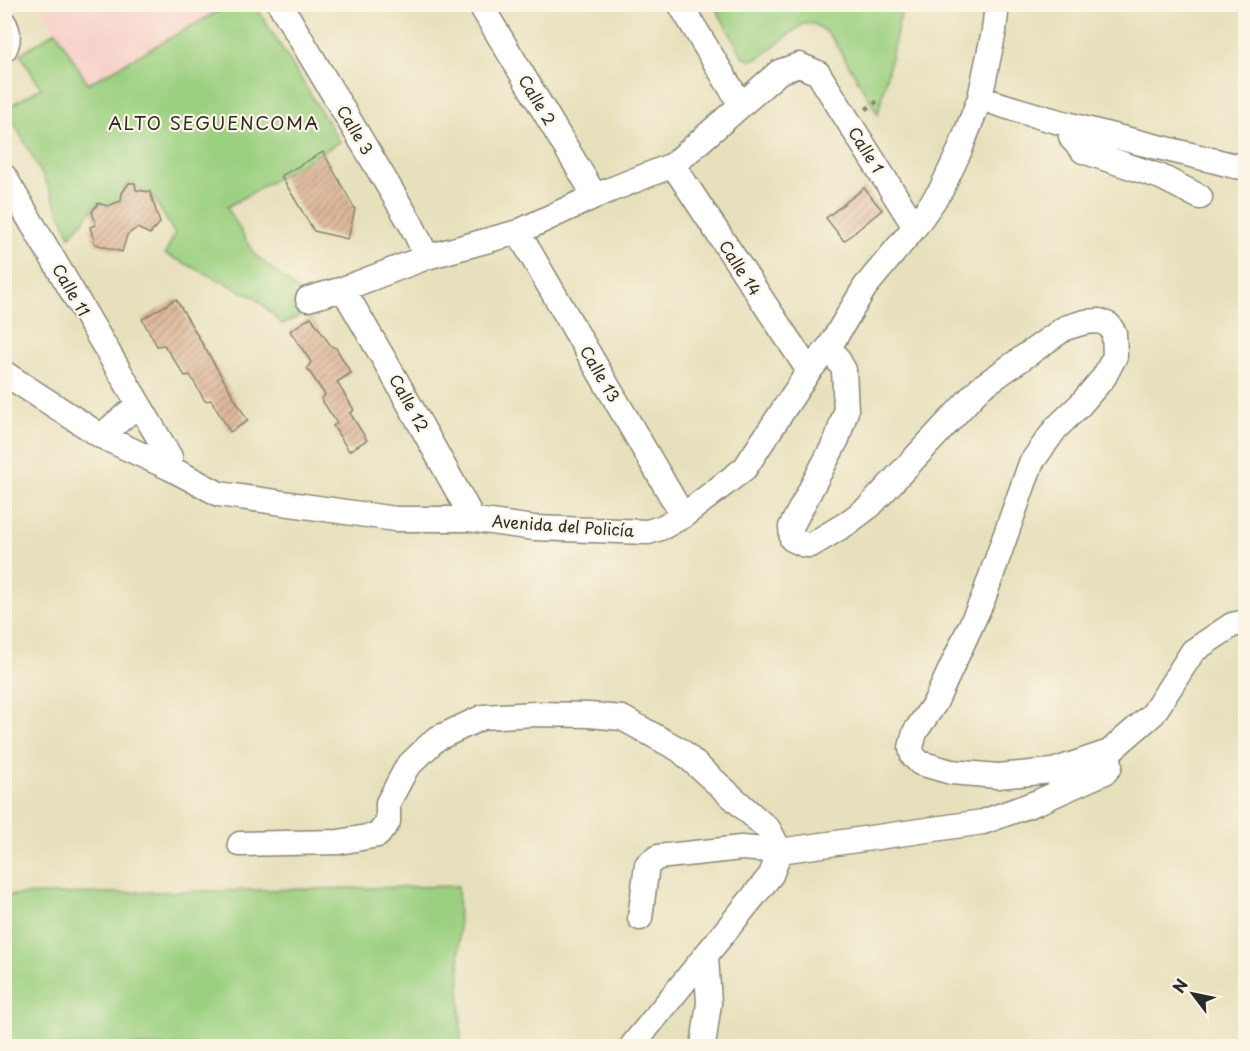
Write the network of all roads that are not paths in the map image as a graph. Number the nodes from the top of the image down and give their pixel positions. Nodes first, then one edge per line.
1 (280, 4) edge
2 (480, 4) edge
3 (680, 4) edge
4 (997, 4) edge
5 (980, 98) junction
6 (741, 105) junction
7 (1070, 125) junction
8 (673, 165) junction
9 (1245, 166) edge
10 (4, 176) edge
11 (595, 196) junction
12 (1200, 197) dead end
13 (915, 227) junction
14 (518, 232) junction
15 (427, 257) junction
16 (343, 289) junction
17 (308, 298) dead end
18 (830, 346) junction
19 (809, 371) junction
20 (4, 373) edge
21 (138, 405) junction
22 (101, 436) junction
23 (170, 468) junction
24 (683, 516) junction
25 (469, 519) junction
26 (1245, 622) edge
27 (1109, 752) junction
28 (240, 844) dead end
29 (780, 851) junction
30 (640, 918) dead end
31 (706, 956) junction
32 (632, 1047) edge
33 (703, 1047) edge

1 - 15 street, Calle 3
2 - 11 street, Calle 2
3 - 6 street
4 - 5 street, Avenida del Policía
5 - 7 street
5 - 13 street, Avenida del Policía
6 - 8 street
6 - 13 street, Calle 1
7 - 9 street
7 - 12 street
8 - 11 street
8 - 19 street, Calle 14
10 - 21 street, Calle 11
11 - 14 street
13 - 18 street, Avenida del Policía
14 - 15 street
14 - 24 street, Calle 13
15 - 16 street
16 - 17 street
16 - 25 street, Calle 12
18 - 19 street, Avenida del Policía
18 - 27 street
19 - 24 street, Avenida del Policía
20 - 22 street, Avenida del Policía
21 - 22 street
21 - 23 street, Calle 11
22 - 23 street, Avenida del Policía
23 - 25 street, Avenida del Policía
24 - 25 street, Avenida del Policía
26 - 27 street
27 - 29 street
28 - 29 street
29 - 30 street
29 - 31 street
31 - 32 street
31 - 33 street

